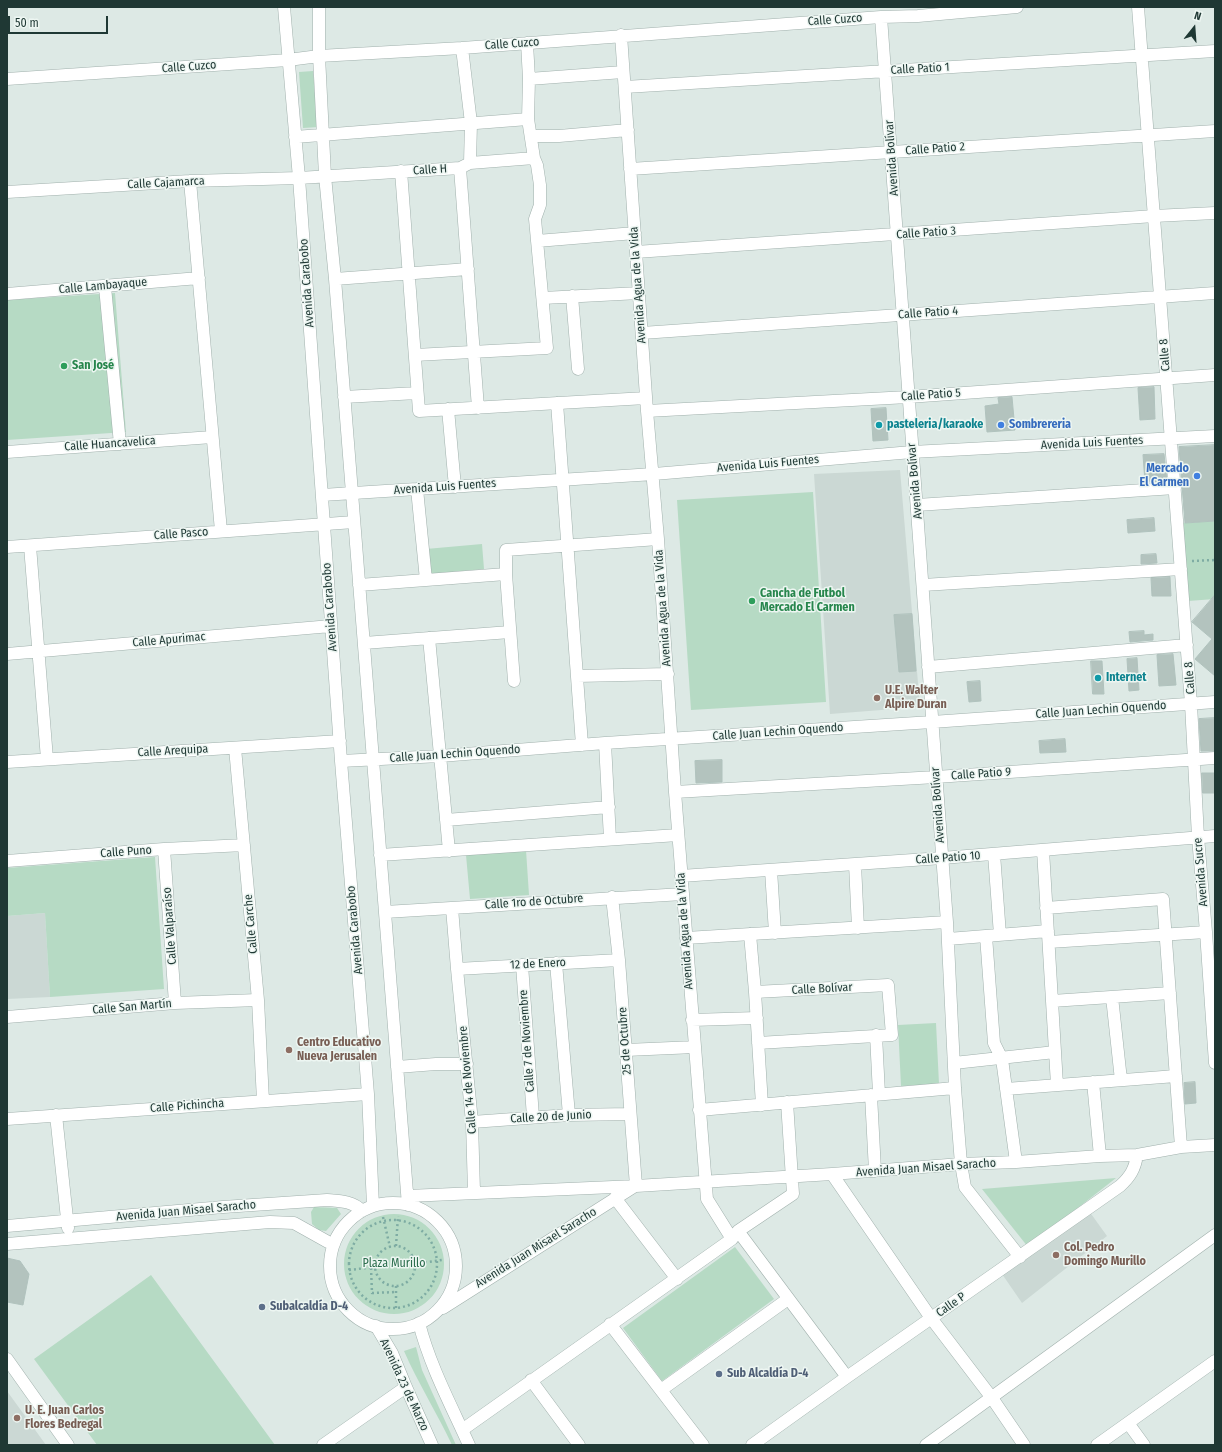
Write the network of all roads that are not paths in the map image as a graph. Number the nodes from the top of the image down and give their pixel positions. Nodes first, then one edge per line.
1 (284, 7) edge
2 (319, 7) edge
3 (1018, 7) edge
4 (1138, 7) edge
5 (918, 11) edge
6 (881, 17) junction
7 (621, 35) junction
8 (527, 43) junction
9 (462, 48) junction
10 (1215, 51) edge
11 (319, 56) junction
12 (1142, 56) junction
13 (288, 60) junction
14 (885, 71) junction
15 (623, 72) junction
16 (7, 79) edge
17 (529, 79) junction
18 (625, 87) junction
19 (528, 119) junction
20 (471, 123) junction
21 (628, 130) junction
22 (1215, 131) edge
23 (1148, 134) junction
24 (323, 135) junction
25 (531, 136) junction
26 (295, 137) junction
27 (891, 152) junction
28 (534, 158) junction
29 (465, 165) junction
30 (630, 169) junction
31 (401, 171) junction
32 (325, 176) junction
33 (299, 178) junction
34 (190, 181) junction
35 (7, 192) edge
36 (1215, 213) edge
37 (1154, 216) junction
38 (635, 233) junction
39 (897, 235) junction
40 (537, 241) junction
41 (636, 252) junction
42 (468, 269) junction
43 (409, 274) junction
44 (199, 278) junction
45 (335, 279) junction
46 (105, 286) junction
47 (639, 293) junction
48 (1215, 293) edge
49 (7, 294) edge
50 (572, 296) junction
51 (1161, 296) junction
52 (543, 298) junction
53 (903, 315) junction
54 (642, 333) junction
55 (475, 352) junction
56 (415, 355) junction
57 (578, 369) dead end
58 (1215, 375) edge
59 (1167, 378) junction
60 (417, 393) junction
61 (344, 397) junction
62 (908, 397) junction
63 (646, 398) junction
64 (557, 403) junction
65 (478, 408) junction
66 (448, 409) junction
67 (647, 411) junction
68 (1215, 436) edge
69 (212, 437) junction
70 (1171, 439) junction
71 (120, 444) junction
72 (7, 452) edge
73 (912, 452) junction
74 (654, 474) junction
75 (563, 480) junction
76 (455, 487) junction
77 (1175, 488) junction
78 (417, 489) junction
79 (352, 493) junction
80 (322, 495) junction
81 (917, 505) junction
82 (354, 522) junction
83 (324, 524) junction
84 (221, 532) junction
85 (658, 539) junction
86 (567, 545) junction
87 (30, 546) junction
88 (7, 547) edge
89 (1184, 565) junction
90 (506, 574) junction
91 (426, 580) junction
92 (359, 585) junction
93 (923, 585) junction
94 (331, 626) junction
95 (510, 632) junction
96 (429, 638) junction
97 (364, 643) junction
98 (1187, 645) junction
99 (39, 651) junction
100 (7, 654) edge
101 (928, 667) junction
102 (668, 674) junction
103 (577, 676) junction
104 (514, 681) dead end
105 (1215, 702) edge
106 (1191, 704) junction
107 (932, 722) junction
108 (672, 739) junction
109 (340, 741) junction
110 (605, 743) junction
111 (582, 745) junction
112 (235, 748) junction
113 (440, 756) junction
114 (1215, 758) edge
115 (47, 759) junction
116 (372, 759) junction
117 (1194, 759) junction
118 (341, 761) junction
119 (7, 762) edge
120 (936, 777) junction
121 (675, 792) junction
122 (609, 807) junction
123 (446, 820) junction
124 (678, 835) junction
125 (1215, 836) edge
126 (1198, 837) junction
127 (610, 839) junction
128 (244, 845) junction
129 (164, 849) junction
130 (1043, 850) junction
131 (449, 851) junction
132 (994, 854) junction
133 (380, 855) junction
134 (942, 858) junction
135 (7, 861) edge
136 (855, 864) junction
137 (771, 870) junction
138 (681, 876) junction
139 (682, 894) junction
140 (612, 897) junction
141 (452, 908) junction
142 (1046, 908) junction
143 (385, 912) junction
144 (946, 922) junction
145 (1209, 924) edge
146 (858, 928) junction
147 (775, 933) junction
148 (750, 934) junction
149 (1166, 934) junction
150 (1000, 935) junction
151 (986, 936) junction
152 (1048, 937) junction
153 (686, 938) junction
154 (948, 939) junction
155 (619, 960) junction
156 (556, 963) junction
157 (522, 965) junction
158 (457, 969) junction
159 (755, 992) junction
160 (1170, 993) junction
161 (1112, 997) junction
162 (258, 1000) junction
163 (1213, 1000) edge
164 (1052, 1001) junction
165 (174, 1003) junction
166 (7, 1017) edge
167 (757, 1018) junction
168 (692, 1020) junction
169 (876, 1035) junction
170 (758, 1043) junction
171 (694, 1047) junction
172 (626, 1050) junction
173 (1055, 1052) junction
174 (1002, 1059) junction
175 (954, 1063) junction
176 (1215, 1063) edge
177 (467, 1064) junction
178 (397, 1067) junction
179 (1176, 1076) junction
180 (1121, 1080) junction
181 (1093, 1082) junction
182 (1057, 1085) junction
183 (955, 1088) junction
184 (1006, 1089) junction
185 (368, 1094) junction
186 (875, 1094) junction
187 (263, 1101) junction
188 (787, 1102) junction
189 (762, 1105) junction
190 (699, 1110) junction
191 (630, 1114) junction
192 (569, 1115) junction
193 (56, 1116) junction
194 (533, 1117) junction
195 (7, 1119) edge
196 (472, 1122) junction
197 (1215, 1145) edge
198 (1181, 1147) junction
199 (1137, 1155) junction
200 (1100, 1156) junction
201 (1016, 1162) junction
202 (961, 1164) junction
203 (875, 1171) junction
204 (832, 1174) junction
205 (793, 1176) junction
206 (707, 1181) junction
207 (636, 1186) junction
208 (474, 1192) junction
209 (615, 1198) junction
210 (408, 1201) junction
211 (368, 1209) junction
212 (68, 1221) junction
213 (7, 1226) edge
214 (735, 1235) junction
215 (1215, 1235) edge
216 (70, 1239) junction
217 (7, 1244) edge
218 (334, 1244) junction
219 (1020, 1257) junction
220 (676, 1279) junction
221 (788, 1299) junction
222 (436, 1312) junction
223 (931, 1318) junction
224 (419, 1323) junction
225 (610, 1324) junction
226 (376, 1326) junction
227 (7, 1359) edge
228 (1215, 1361) edge
229 (847, 1377) junction
230 (531, 1380) junction
231 (406, 1387) junction
232 (661, 1390) junction
233 (992, 1398) junction
234 (1128, 1423) junction
235 (462, 1430) junction
236 (68, 1445) edge
237 (324, 1445) edge
238 (432, 1445) edge
239 (469, 1445) edge
240 (579, 1445) edge
241 (703, 1445) edge
242 (752, 1445) edge
243 (926, 1445) edge
244 (1024, 1445) edge
245 (1097, 1445) edge
246 (1144, 1445) edge

1 - 13 street, Avenida Carabobo
2 - 11 street
3 - 5 street, Calle Cuzco
4 - 12 street, Calle 8
5 - 6 street, Calle Cuzco
6 - 7 street, Calle Cuzco
6 - 14 street, Avenida Bolívar
7 - 8 street, Calle Cuzco
7 - 15 street, Avenida Agua de la Vida
8 - 9 street, Calle Cuzco
8 - 17 street
9 - 11 street, Calle Cuzco
9 - 20 street
10 - 12 street, Calle Patio 1
11 - 13 street, Calle Cuzco
11 - 24 street
12 - 14 street, Calle Patio 1
12 - 23 street, Calle 8
13 - 16 street, Calle Cuzco
13 - 26 street, Avenida Carabobo
14 - 18 street, Calle Patio 1
14 - 27 street, Avenida Bolívar
15 - 17 street
15 - 18 street, Avenida Agua de la Vida
17 - 19 street
18 - 21 street, Avenida Agua de la Vida
19 - 20 street
19 - 25 street
20 - 24 street
20 - 29 street
21 - 25 street
21 - 30 street, Avenida Agua de la Vida
22 - 23 street, Calle Patio 2
23 - 27 street, Calle Patio 2
23 - 37 street, Calle 8
24 - 26 street
24 - 32 street
25 - 28 street
26 - 33 street, Avenida Carabobo
27 - 30 street, Calle Patio 2
27 - 39 street, Avenida Bolívar
28 - 29 street, Calle H
28 - 40 street
29 - 31 street, Calle H
29 - 42 street
30 - 38 street, Avenida Agua de la Vida
31 - 32 street, Calle H
31 - 43 street
32 - 33 street, Calle Cajamarca
32 - 45 street
33 - 34 street, Calle Cajamarca
33 - 80 street, Avenida Carabobo
34 - 35 street, Calle Cajamarca
34 - 44 street
36 - 37 street, Calle Patio 3
37 - 39 street, Calle Patio 3
37 - 51 street, Calle 8
38 - 40 street
38 - 41 street, Avenida Agua de la Vida
39 - 41 street, Calle Patio 3
39 - 53 street, Avenida Bolívar
40 - 52 street
41 - 47 street, Avenida Agua de la Vida
42 - 43 street
42 - 55 street
43 - 45 street
43 - 56 street
44 - 46 street, Calle Lambayaque
44 - 69 street
45 - 61 street
46 - 49 street, Calle Lambayaque
46 - 71 street
47 - 50 street
47 - 54 street, Avenida Agua de la Vida
48 - 51 street, Calle Patio 4
50 - 52 street
50 - 57 street
51 - 53 street, Calle Patio 4
51 - 59 street, Calle 8
52 - 55 street
53 - 54 street, Calle Patio 4
53 - 62 street, Avenida Bolívar
54 - 63 street, Avenida Agua de la Vida
55 - 56 street
55 - 65 street
56 - 60 street
58 - 59 street, Calle Patio 5
59 - 62 street, Calle Patio 5
59 - 70 street, Calle 8
60 - 61 street
60 - 66 street
61 - 79 street
62 - 67 street, Calle Patio 5
62 - 73 street, Avenida Bolívar
63 - 64 street
63 - 67 street, Avenida Agua de la Vida
64 - 65 street
64 - 75 street
65 - 66 street
66 - 76 street
67 - 74 street, Avenida Agua de la Vida
68 - 70 street, Avenida Luis Fuentes
69 - 71 street, Calle Huancavelica
69 - 84 street
70 - 73 street, Avenida Luis Fuentes
70 - 77 street, Calle 8
71 - 72 street, Calle Huancavelica
73 - 74 street, Avenida Luis Fuentes
73 - 81 street, Avenida Bolívar
74 - 75 street, Avenida Luis Fuentes
74 - 85 street, Avenida Agua de la Vida
75 - 76 street, Avenida Luis Fuentes
75 - 86 street
76 - 78 street, Avenida Luis Fuentes
77 - 81 street
77 - 89 street, Calle 8
78 - 79 street, Avenida Luis Fuentes
78 - 91 street
79 - 80 street, Avenida Luis Fuentes
79 - 82 street
80 - 83 street, Avenida Carabobo
81 - 93 street, Avenida Bolívar
82 - 83 street, Calle Pasco
82 - 92 street
83 - 84 street, Calle Pasco
83 - 94 street, Avenida Carabobo
84 - 87 street, Calle Pasco
85 - 86 street
85 - 102 street, Avenida Agua de la Vida
86 - 90 street
86 - 103 street
87 - 88 street, Calle Pasco
87 - 99 street
89 - 93 street
89 - 98 street, Calle 8
90 - 91 street
90 - 95 street
91 - 92 street
92 - 97 street
93 - 101 street, Avenida Bolívar
94 - 99 street, Calle Apurimac
94 - 109 street, Avenida Carabobo
95 - 96 street
95 - 104 street
96 - 97 street
96 - 113 street
97 - 116 street
98 - 101 street
98 - 106 street, Calle 8
99 - 100 street, Calle Apurimac
99 - 115 street
101 - 107 street, Avenida Bolívar
102 - 103 street
102 - 108 street, Avenida Agua de la Vida
103 - 111 street
105 - 106 street, Calle Juan Lechin Oquendo
106 - 107 street, Calle Juan Lechin Oquendo
106 - 117 street, Avenida Sucre
107 - 108 street, Calle Juan Lechin Oquendo
107 - 120 street, Avenida Bolívar
108 - 110 street, Calle Juan Lechin Oquendo
108 - 121 street, Avenida Agua de la Vida
109 - 112 street, Calle Arequipa
109 - 118 street, Avenida Carabobo
110 - 111 street, Calle Juan Lechin Oquendo
110 - 122 street
111 - 113 street, Calle Juan Lechin Oquendo
112 - 115 street, Calle Arequipa
112 - 128 street, Calle Carche
113 - 116 street, Calle Juan Lechin Oquendo
113 - 123 street
114 - 117 street, Calle Patio 9
115 - 119 street, Calle Arequipa
116 - 118 street, Calle Juan Lechin Oquendo
116 - 133 street
117 - 120 street, Calle Patio 9
117 - 126 street, Avenida Sucre
118 - 185 street, Avenida Carabobo
120 - 121 street, Calle Patio 9
120 - 134 street, Avenida Bolívar
121 - 124 street, Avenida Agua de la Vida
122 - 123 street
122 - 127 street
123 - 131 street
124 - 127 street
124 - 138 street, Avenida Agua de la Vida
125 - 126 street, Calle Patio 10
126 - 130 street, Calle Patio 10
126 - 145 street, Avenida Sucre
127 - 131 street
128 - 129 street, Calle Puno
128 - 162 street, Calle Carche
129 - 135 street, Calle Puno
129 - 165 street, Calle Valparaíso
130 - 132 street, Calle Patio 10
130 - 142 street
131 - 133 street
132 - 134 street, Calle Patio 10
132 - 150 street
133 - 143 street
134 - 136 street, Calle Patio 10
134 - 144 street, Avenida Bolívar
136 - 137 street, Calle Patio 10
136 - 146 street
137 - 138 street, Calle Patio 10
137 - 147 street
138 - 139 street, Avenida Agua de la Vida
139 - 140 street, Calle 1ro de Octubre
139 - 153 street, Avenida Agua de la Vida
140 - 141 street, Calle 1ro de Octubre
140 - 155 street, 25 de Octubre
141 - 143 street, Calle 1ro de Octubre
141 - 158 street, Calle 14 de Noviembre
142 - 149 street
142 - 152 street
143 - 178 street
144 - 146 street
144 - 154 street
145 - 149 street
145 - 163 street, Avenida Sucre
146 - 147 street
147 - 148 street
148 - 153 street
148 - 159 street
149 - 152 street
149 - 160 street
150 - 151 street
150 - 152 street
151 - 154 street
151 - 174 street
152 - 164 street
153 - 168 street, Avenida Agua de la Vida
154 - 175 street
155 - 156 street, 12 de Enero
155 - 172 street, 25 de Octubre
156 - 157 street, 12 de Enero
156 - 192 street
157 - 158 street, 12 de Enero
157 - 194 street, Calle 7 de Noviembre
158 - 177 street, Calle 14 de Noviembre
159 - 167 street
159 - 169 street, Calle Bolívar
160 - 161 street
160 - 179 street
161 - 164 street
161 - 180 street
162 - 165 street, Calle San Martín
162 - 187 street, Calle Carche
163 - 176 street, Avenida Sucre
164 - 173 street
165 - 166 street, Calle San Martín
167 - 168 street
167 - 170 street
168 - 171 street, Avenida Agua de la Vida
169 - 170 street
169 - 186 street
170 - 189 street
171 - 172 street
171 - 190 street, Avenida Agua de la Vida
172 - 191 street, 25 de Octubre
173 - 174 street
173 - 182 street
174 - 175 street
174 - 184 street
175 - 183 street
177 - 178 street
177 - 196 street, Calle 14 de Noviembre
178 - 210 street
179 - 180 street
179 - 198 street
180 - 181 street
181 - 182 street
181 - 200 street
182 - 184 street
183 - 186 street
183 - 202 street
184 - 201 street
185 - 187 street, Calle Pichincha
185 - 211 street, Avenida Carabobo
186 - 188 street
186 - 203 street
187 - 193 street, Calle Pichincha
188 - 189 street
188 - 205 street
189 - 190 street
190 - 206 street, Avenida Agua de la Vida
191 - 192 street, Calle 20 de Junio
191 - 207 street, 25 de Octubre
192 - 194 street, Calle 20 de Junio
193 - 195 street, Calle Pichincha
193 - 212 street
194 - 196 street, Calle 20 de Junio
196 - 208 street, Calle 14 de Noviembre
197 - 198 street, Avenida Juan Misael Saracho
198 - 199 street, Avenida Juan Misael Saracho
199 - 200 street, Avenida Juan Misael Saracho
199 - 219 street, Calle P
200 - 201 street, Avenida Juan Misael Saracho
201 - 202 street, Avenida Juan Misael Saracho
202 - 203 street, Avenida Juan Misael Saracho
202 - 219 street
203 - 204 street, Avenida Juan Misael Saracho
204 - 205 street, Avenida Juan Misael Saracho
204 - 223 street
205 - 206 street, Avenida Juan Misael Saracho
205 - 214 street
206 - 207 street, Avenida Juan Misael Saracho
206 - 214 street, Avenida Agua de la Vida
207 - 208 street, Avenida Juan Misael Saracho
207 - 209 street, Avenida Juan Misael Saracho
208 - 210 street, Avenida Juan Misael Saracho
209 - 220 street
209 - 222 street, Avenida Juan Misael Saracho
210 - 211 street
210 - 222 street
211 - 212 street, Avenida Juan Misael Saracho
211 - 218 street
212 - 213 street, Avenida Juan Misael Saracho
212 - 216 street
214 - 220 street
214 - 221 street, Avenida Agua de la Vida
215 - 233 street
216 - 217 street, Avenida Juan Misael Saracho
216 - 218 street, Avenida Juan Misael Saracho
218 - 226 street
219 - 223 street, Calle P
220 - 225 street
221 - 229 street, Avenida Agua de la Vida
221 - 232 street
222 - 224 street
223 - 229 street, Calle P
223 - 233 street
224 - 226 street
224 - 235 street
225 - 230 street
225 - 232 street
226 - 231 street, Avenida 23 de Marzo
227 - 236 street
228 - 234 street
229 - 242 street, Calle P
230 - 235 street
230 - 240 street
231 - 237 street
231 - 238 street, Avenida 23 de Marzo
232 - 241 street
233 - 243 street
233 - 244 street
234 - 245 street
234 - 246 street
235 - 239 street

